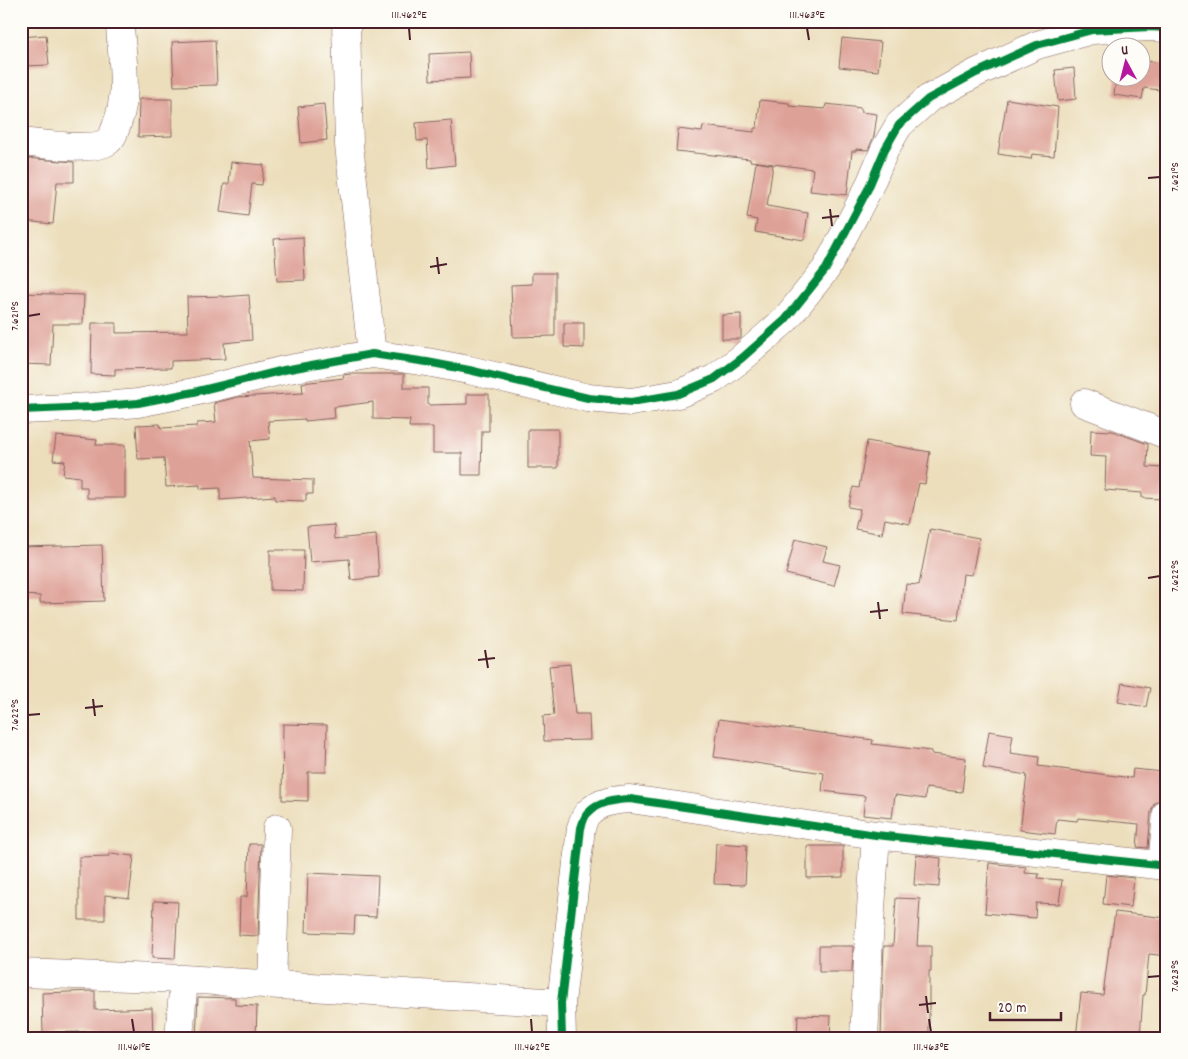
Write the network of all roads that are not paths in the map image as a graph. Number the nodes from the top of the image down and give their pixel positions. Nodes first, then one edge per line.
1 (119, 21) edge
2 (346, 21) edge
3 (1167, 28) edge
4 (21, 142) edge
5 (372, 354) junction
6 (1084, 403) dead end
7 (21, 410) edge
8 (1167, 435) edge
9 (1167, 813) edge
10 (277, 828) dead end
11 (876, 835) junction
12 (1164, 865) edge
13 (21, 973) edge
14 (184, 979) junction
15 (272, 984) junction
16 (561, 1003) junction
17 (179, 1038) edge
18 (562, 1038) edge
19 (864, 1038) edge

1 - 4 street
2 - 5 street
3 - 5 street
5 - 7 street
6 - 8 street
9 - 12 street
10 - 15 street
11 - 12 street
11 - 16 street
11 - 19 street
13 - 14 street
14 - 15 street
14 - 17 street
15 - 16 street
16 - 18 street

